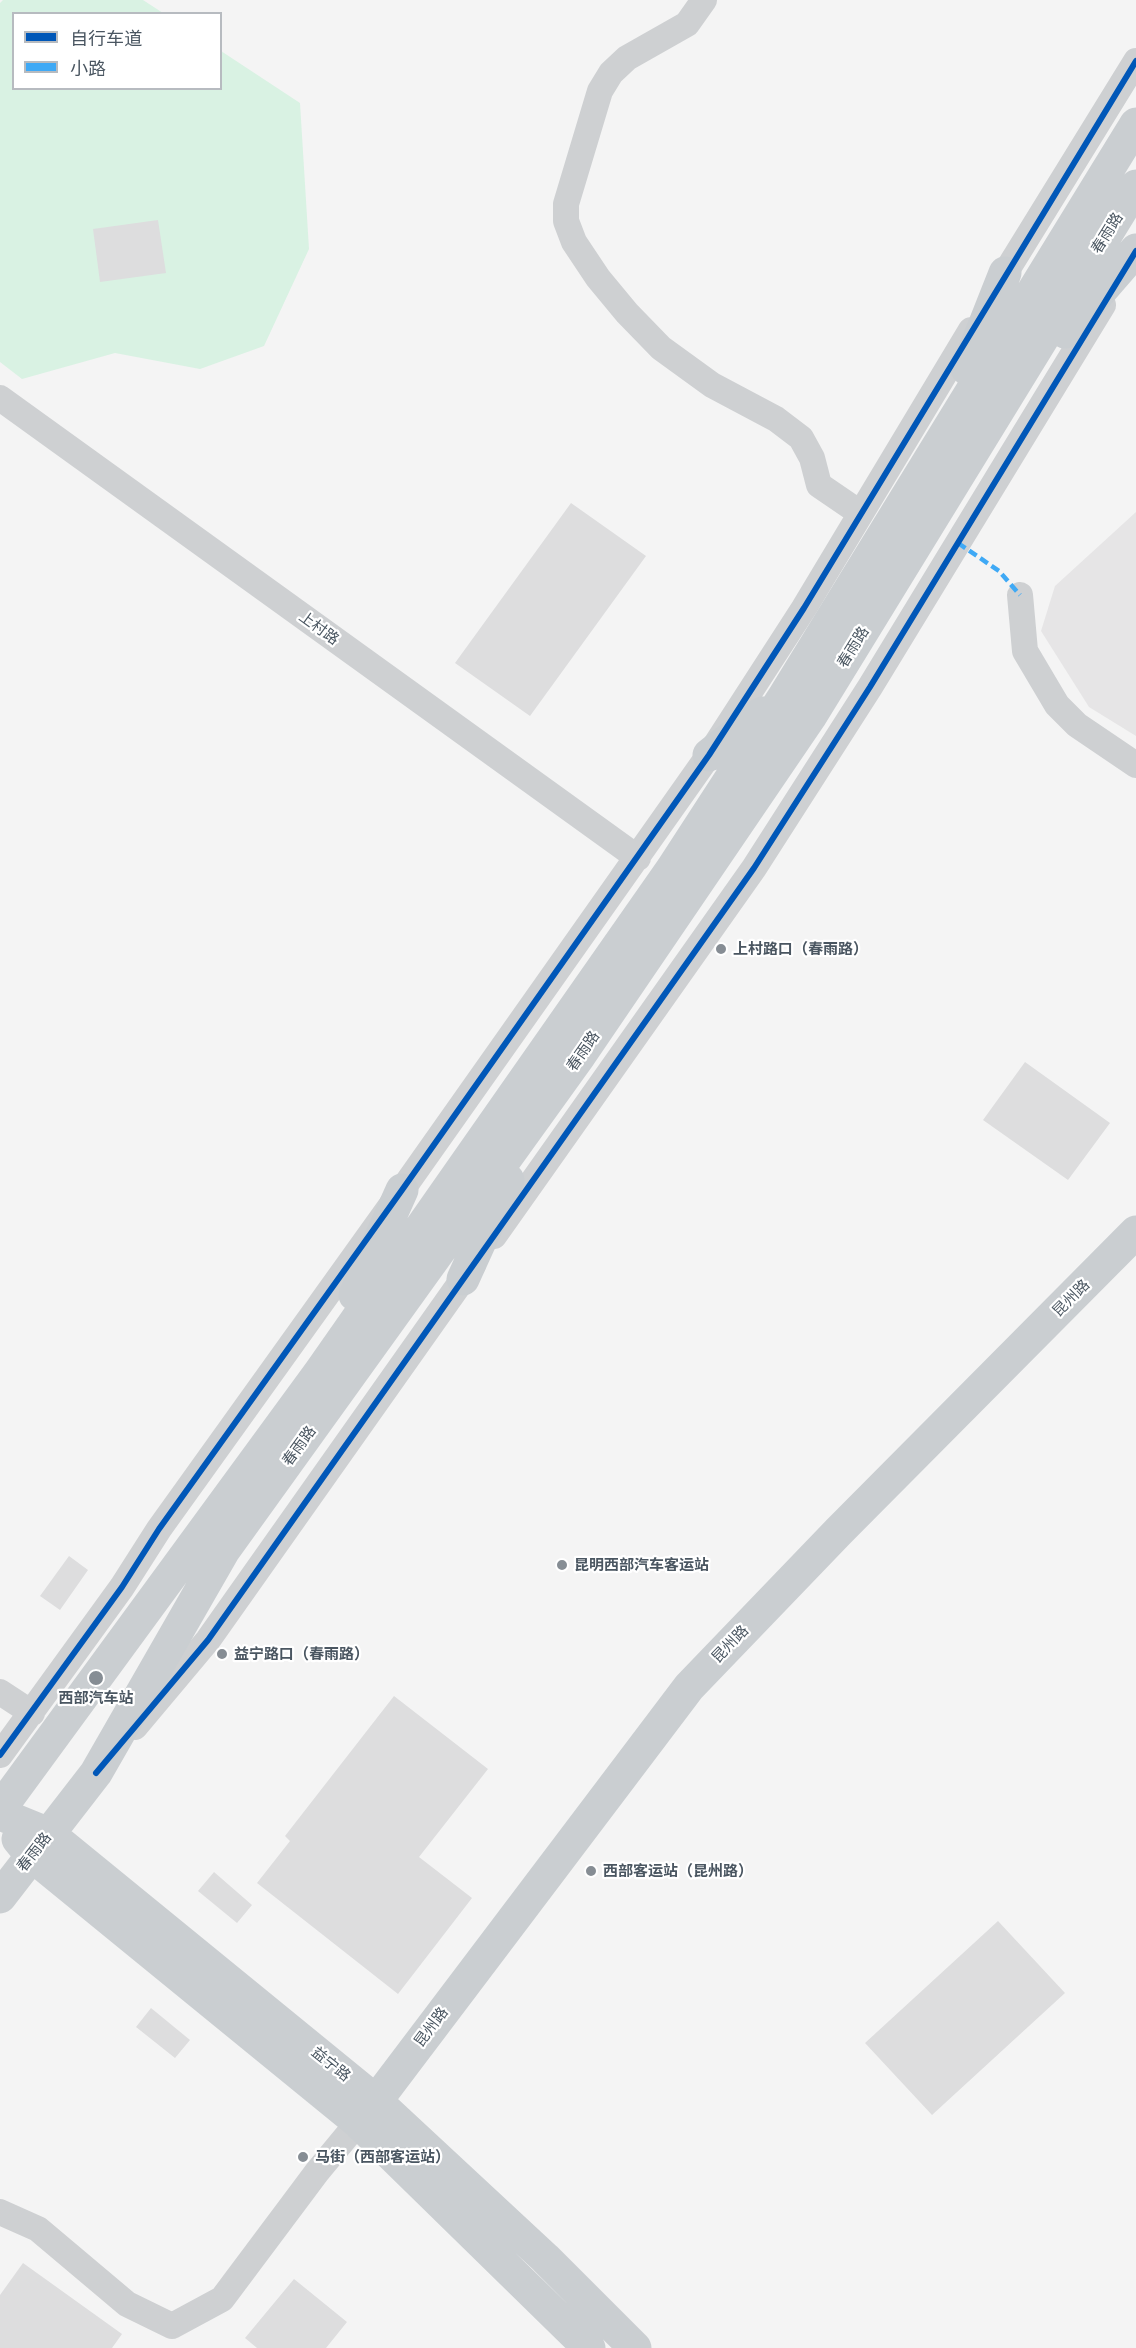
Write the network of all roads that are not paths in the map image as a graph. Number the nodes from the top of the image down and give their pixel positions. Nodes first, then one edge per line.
1 (704, 0) edge
2 (1136, 61) edge
3 (1136, 124) edge
4 (1136, 186) edge
5 (1136, 250) edge
6 (1005, 273) junction
7 (0, 398) edge
8 (1001, 406) junction
9 (932, 455) junction
10 (860, 513) junction
11 (1020, 595) dead end
12 (785, 695) junction
13 (709, 755) junction
14 (1136, 765) edge
15 (638, 858) junction
16 (539, 1113) junction
17 (402, 1190) junction
18 (1136, 1232) edge
19 (463, 1279) junction
20 (320, 1372) junction
21 (0, 1692) edge
22 (32, 1713) junction
23 (0, 1755) edge
24 (96, 1773) junction
25 (0, 1809) edge
26 (0, 1815) edge
27 (40, 1845) junction
28 (0, 1897) edge
29 (367, 2111) junction
30 (0, 2212) edge
31 (589, 2348) edge
32 (635, 2348) edge

1 - 10 street
2 - 6 street
3 - 9 main road, 春雨路
4 - 8 main road, 春雨路
5 - 8 main road
5 - 19 street
6 - 9 main road
6 - 10 street
7 - 15 street, 上村路
8 - 16 main road, 春雨路
9 - 12 main road, 春雨路
10 - 13 street
11 - 14 street
12 - 13 main road
12 - 20 main road, 春雨路
13 - 15 street
15 - 17 street
16 - 19 main road
16 - 24 main road, 春雨路
17 - 20 main road
17 - 22 street
18 - 29 main road, 昆州路
19 - 24 street
20 - 25 main road, 春雨路
21 - 22 street
22 - 23 street
24 - 27 main road, 春雨路
26 - 27 main road, 益宁路
27 - 28 main road, 春雨路
27 - 29 main road, 益宁路
29 - 30 street
29 - 31 main road, 益宁路
29 - 32 main road, 益宁路

